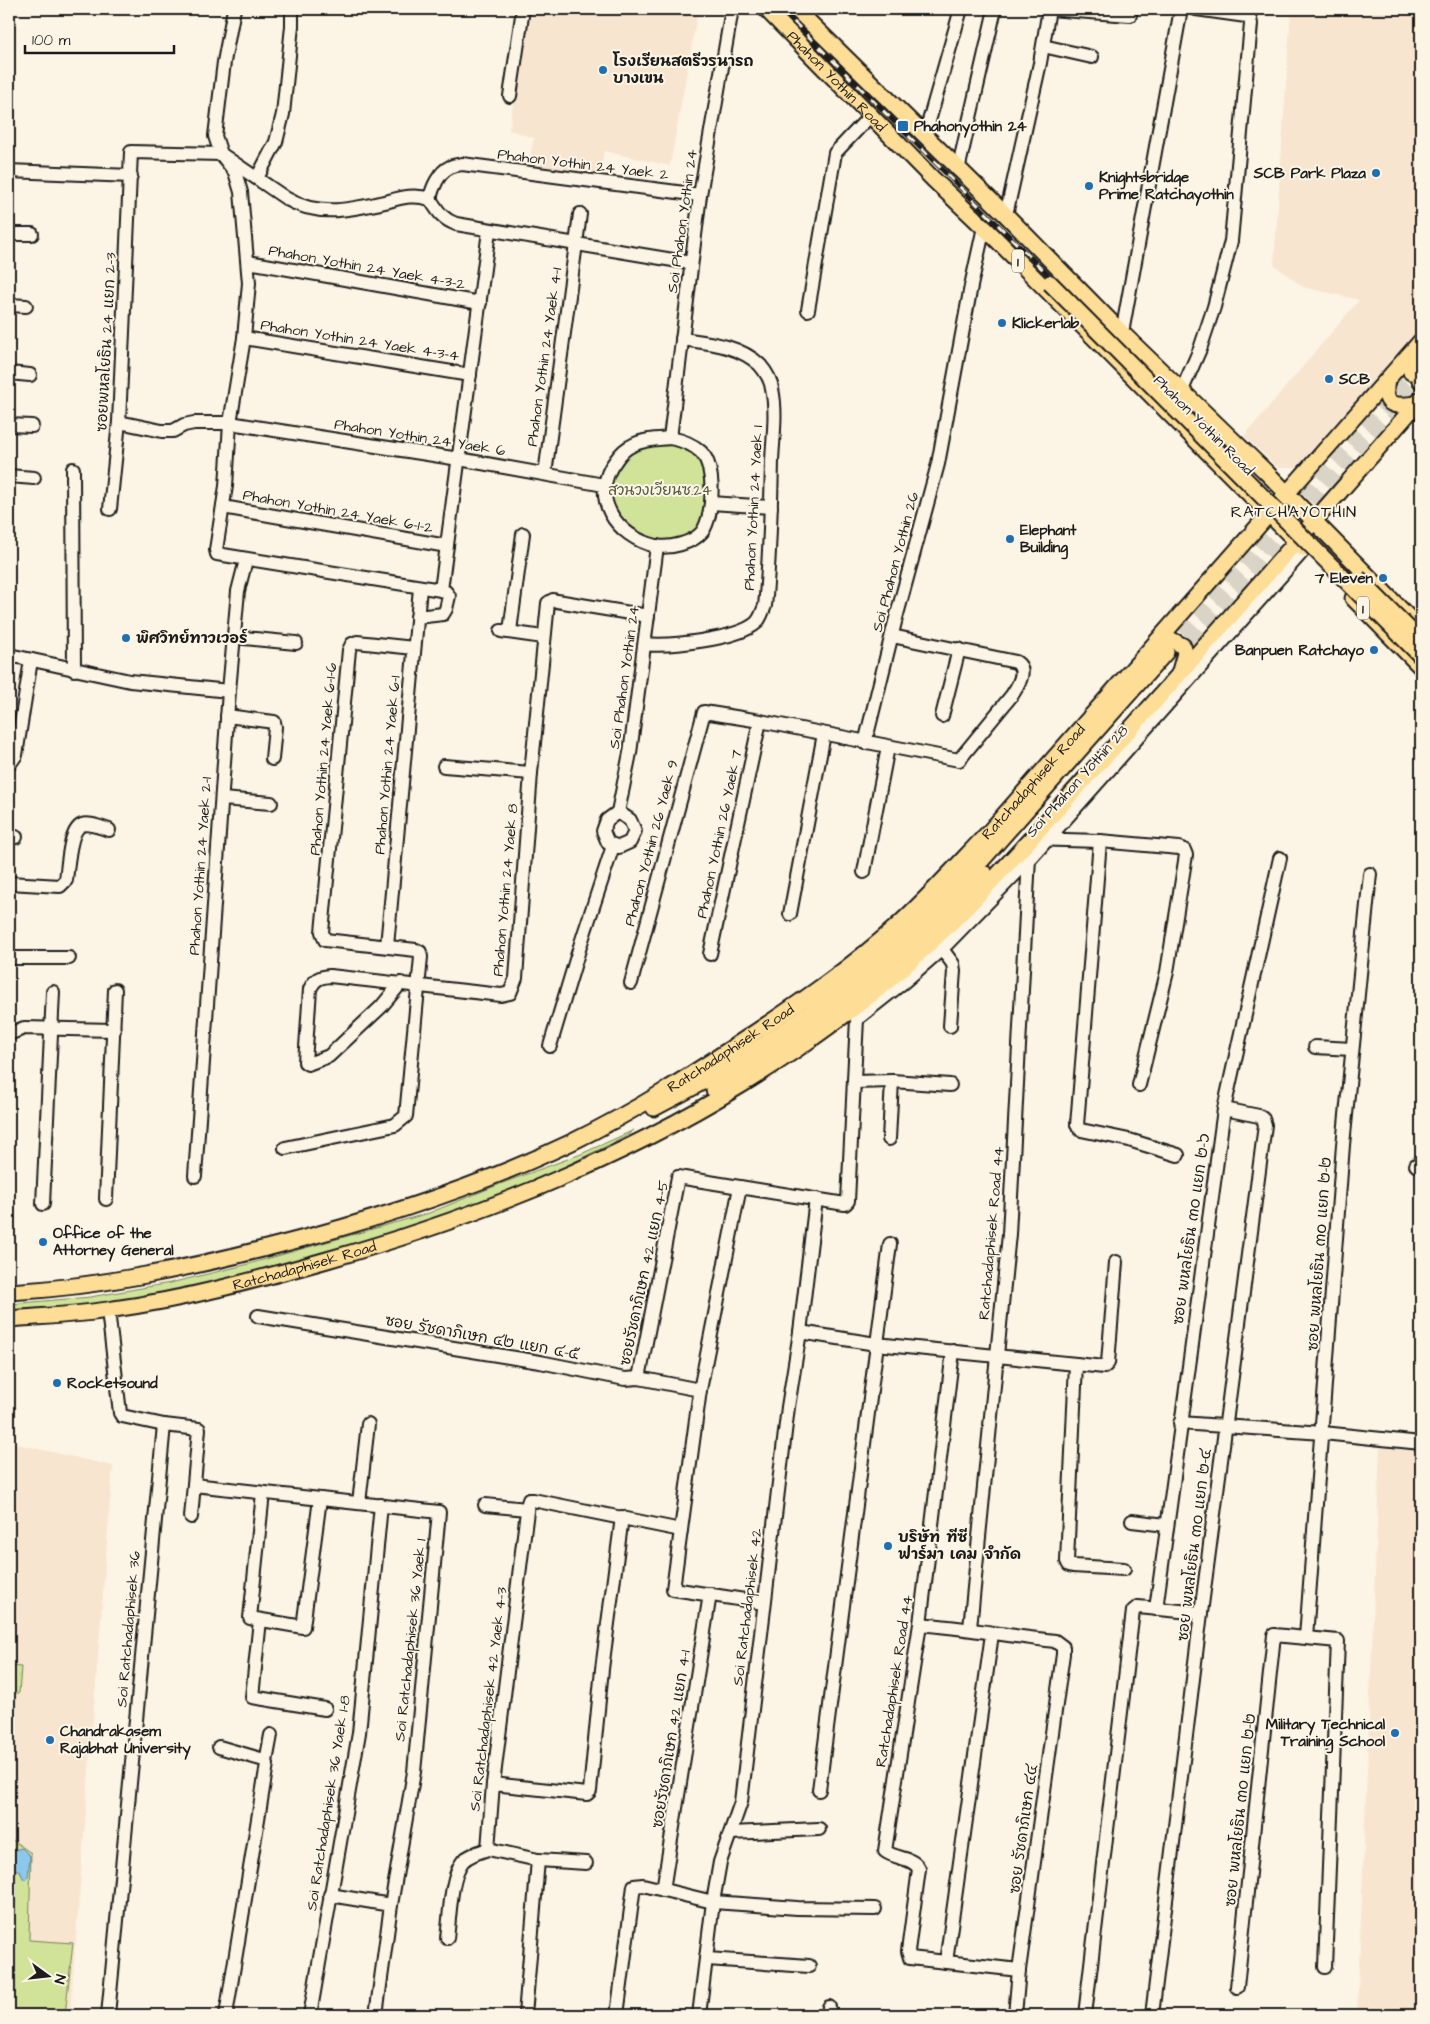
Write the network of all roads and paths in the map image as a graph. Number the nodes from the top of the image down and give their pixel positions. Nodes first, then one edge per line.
1 (234, 9) edge
2 (292, 9) edge
3 (523, 9) edge
4 (732, 9) edge
5 (766, 9) edge
6 (796, 9) edge
7 (961, 9) edge
8 (995, 9) edge
9 (1049, 9) edge
10 (1181, 9) edge
11 (1196, 9) edge
12 (1220, 11) edge
13 (1130, 16) dead end
14 (1043, 46) junction
15 (1092, 57) dead end
16 (510, 96) dead end
17 (870, 116) junction
18 (925, 135) junction
19 (221, 154) junction
20 (9, 170) edge
21 (958, 170) junction
22 (131, 176) junction
23 (257, 178) junction
24 (700, 195) junction
25 (430, 199) junction
26 (994, 204) junction
27 (580, 214) dead end
28 (1006, 215) junction
29 (489, 231) junction
30 (989, 232) junction
31 (9, 234) edge
32 (32, 234) dead end
33 (576, 245) junction
34 (248, 262) junction
35 (691, 263) junction
36 (1053, 280) junction
37 (480, 304) junction
38 (9, 305) edge
39 (26, 306) dead end
40 (808, 310) dead end
41 (1122, 333) junction
42 (244, 338) junction
43 (682, 339) junction
44 (1421, 341) edge
45 (1421, 360) edge
46 (9, 373) edge
47 (30, 375) dead end
48 (470, 375) junction
49 (1417, 377) tunnel mouth
50 (1387, 380) junction
51 (1182, 390) junction
52 (1419, 402) edge
53 (119, 422) junction
54 (230, 423) junction
55 (9, 424) edge
56 (32, 426) dead end
57 (670, 438) junction
58 (1244, 451) junction
59 (459, 459) junction
60 (74, 469) dead end
61 (1224, 470) junction
62 (544, 474) junction
63 (9, 476) edge
64 (34, 478) dead end
65 (604, 485) junction
66 (1287, 494) junction
67 (711, 503) junction
68 (223, 507) junction
69 (771, 507) junction
70 (110, 509) dead end
71 (1269, 515) junction
72 (1314, 521) junction
73 (523, 534) dead end
74 (1301, 545) junction
75 (447, 546) junction
76 (657, 546) junction
77 (246, 560) junction
78 (1376, 586) junction
79 (420, 588) junction
80 (439, 589) junction
81 (1361, 606) junction
82 (648, 616) junction
83 (417, 617) junction
84 (1421, 630) edge
85 (892, 636) junction
86 (234, 637) junction
87 (543, 637) junction
88 (1421, 641) edge
89 (296, 643) dead end
90 (645, 644) junction
91 (414, 648) junction
92 (959, 649) junction
93 (9, 655) edge
94 (1421, 656) edge
95 (1169, 658) junction
96 (31, 660) junction
97 (1421, 667) edge
98 (74, 670) junction
99 (229, 691) junction
100 (227, 716) junction
101 (942, 716) dead end
102 (760, 721) junction
103 (824, 734) junction
104 (865, 743) junction
105 (888, 747) junction
106 (272, 759) dead end
107 (9, 765) edge
108 (444, 766) dead end
109 (531, 773) junction
110 (222, 799) junction
111 (271, 803) dead end
112 (618, 812) junction
113 (109, 830) dead end
114 (1048, 838) junction
115 (1030, 839) junction
116 (1100, 841) junction
117 (613, 846) junction
118 (1031, 858) junction
119 (1280, 858) dead end
120 (864, 872) dead end
121 (1370, 874) dead end
122 (9, 883) edge
123 (790, 914) dead end
124 (386, 946) junction
125 (942, 949) junction
126 (710, 954) dead end
127 (9, 958) edge
128 (69, 958) dead end
129 (400, 983) junction
130 (419, 984) junction
131 (631, 984) dead end
132 (115, 990) dead end
133 (52, 992) dead end
134 (855, 1014) junction
135 (950, 1026) dead end
136 (51, 1029) junction
137 (114, 1030) junction
138 (9, 1034) edge
139 (550, 1046) dead end
140 (1315, 1047) dead end
141 (1352, 1049) junction
142 (854, 1082) junction
143 (892, 1082) junction
144 (950, 1084) dead end
145 (1139, 1085) dead end
146 (1224, 1109) junction
147 (889, 1139) dead end
148 (285, 1148) dead end
149 (1178, 1155) dead end
150 (588, 1166) junction
151 (195, 1176) dead end
152 (740, 1187) junction
153 (106, 1199) dead end
154 (816, 1199) junction
155 (43, 1204) dead end
156 (890, 1244) dead end
157 (1116, 1262) dead end
158 (9, 1292) edge
159 (108, 1310) junction
160 (258, 1316) dead end
161 (9, 1318) edge
162 (800, 1332) junction
163 (876, 1344) junction
164 (953, 1351) junction
165 (997, 1357) junction
166 (1076, 1364) junction
167 (638, 1378) junction
168 (700, 1390) junction
169 (1180, 1423) junction
170 (368, 1424) dead end
171 (164, 1425) junction
172 (1226, 1426) junction
173 (1323, 1433) junction
174 (1421, 1443) edge
175 (194, 1486) junction
176 (263, 1493) junction
177 (320, 1499) junction
178 (359, 1503) junction
179 (485, 1505) dead end
180 (381, 1506) junction
181 (527, 1510) junction
182 (191, 1517) dead end
183 (622, 1517) junction
184 (1132, 1522) dead end
185 (1166, 1525) junction
186 (680, 1530) junction
187 (1124, 1569) dead end
188 (710, 1594) junction
189 (764, 1603) junction
190 (1156, 1609) junction
191 (1201, 1614) junction
192 (260, 1620) junction
193 (920, 1624) junction
194 (970, 1628) junction
195 (992, 1634) junction
196 (1306, 1638) junction
197 (325, 1709) dead end
198 (271, 1735) dead end
199 (219, 1747) dead end
200 (266, 1762) junction
201 (494, 1784) junction
202 (819, 1790) dead end
203 (819, 1829) dead end
204 (731, 1834) junction
205 (488, 1849) junction
206 (538, 1860) junction
207 (586, 1864) dead end
208 (663, 1890) junction
209 (330, 1895) junction
210 (713, 1902) junction
211 (391, 1905) junction
212 (876, 1909) dead end
213 (447, 1938) dead end
214 (707, 1959) junction
215 (946, 1962) junction
216 (809, 1966) dead end
217 (1325, 1967) dead end
218 (1019, 1970) junction
219 (1237, 1987) dead end
220 (108, 2015) edge
221 (226, 2015) edge
222 (310, 2015) edge
223 (376, 2015) edge
224 (525, 2015) edge
225 (617, 2015) edge
226 (699, 2015) edge
227 (1014, 2015) edge
228 (1086, 2015) edge
229 (1152, 2015) edge

1 - 19 street
2 - 23 street
3 - 16 street
4 - 24 street, Soi Phahon Yothin 24
5 - 17 main road, Phahon Yothin Road / 1
6 - 18 main road, Phahon Yothin Road / 1
7 - 18 street
8 - 21 street
9 - 13 street
9 - 14 street
10 - 41 street
11 - 12 street
12 - 51 street
14 - 15 street
14 - 28 street
17 - 30 main road, Phahon Yothin Road / 1
17 - 40 street
18 - 21 main road, Phahon Yothin Road / 1
19 - 22 street, ซอยพหลโยธิน 24 แยก 2-3
19 - 23 street
19 - 34 street
20 - 22 street
21 - 26 main road, Phahon Yothin Road / 1
22 - 53 street, ซอยพหลโยธิน 24 แยก 2-3
23 - 25 street
24 - 25 street, Phahon Yothin 24 Yaek 2
24 - 35 street, Soi Phahon Yothin 24
25 - 29 street
26 - 28 main road, Phahon Yothin Road / 1
26 - 36 main road, Phahon Yothin Road
27 - 33 street, Phahon Yothin 24 Yaek 4-1
28 - 41 main road, Phahon Yothin Road / 1
29 - 33 street
29 - 37 street
30 - 36 main road, Phahon Yothin Road
30 - 61 main road, Phahon Yothin Road / 1
30 - 85 street, Soi Phahon Yothin 26
31 - 32 street
33 - 35 street
33 - 62 street, Phahon Yothin 24 Yaek 4-1
34 - 37 street, Phahon Yothin 24 Yaek 4-3-2
34 - 42 street
35 - 43 street, Soi Phahon Yothin 24
36 - 88 main road, Phahon Yothin Road, bridge
36 - 94 main road, Phahon Yothin Road, bridge
37 - 48 street
38 - 39 street
41 - 51 main road, Phahon Yothin Road / 1
42 - 48 street, Phahon Yothin 24 Yaek 4-3-4
42 - 54 street
43 - 57 street, Soi Phahon Yothin 24
43 - 69 street, Phahon Yothin 24 Yaek 1
44 - 50 main road, Ratchadaphisek Road
45 - 49 main road
46 - 47 street
48 - 59 street
50 - 52 main road
50 - 66 main road, Ratchadaphisek Road
51 - 58 main road, Phahon Yothin Road / 1
52 - 72 main road, Ratchadaphisek Road
53 - 54 street, Phahon Yothin 24 Yaek 6
53 - 70 street, ซอยพหลโยธิน 24 แยก 2-3
54 - 59 street, Phahon Yothin 24 Yaek 6
54 - 68 street
55 - 56 street
57 - 65 street
57 - 67 street
58 - 61 main road
58 - 66 main road, Phahon Yothin Road / 1
59 - 62 street, Phahon Yothin 24 Yaek 6
59 - 75 street
60 - 98 street
61 - 71 main road, Phahon Yothin Road / 1
62 - 65 street, Phahon Yothin 24 Yaek 6
63 - 64 street
65 - 76 street
66 - 71 main road, Ratchadaphisek Road
66 - 72 main road, Phahon Yothin Road / 1
67 - 69 street
67 - 76 street
68 - 75 street, Phahon Yothin 24 Yaek 6-1-2
68 - 77 street
69 - 90 street, Phahon Yothin 24 Yaek 1
71 - 74 main road, Phahon Yothin Road / 1
71 - 95 main road, Ratchadaphisek Road
72 - 74 main road, Ratchadaphisek Road
72 - 78 main road, Phahon Yothin Road / 1
73 - 87 street
74 - 81 main road, Phahon Yothin Road / 1
74 - 95 main road, Ratchadaphisek Road
74 - 114 street, Soi Phahon Yothin 28
75 - 80 street
76 - 82 street, Soi Phahon Yothin 24
77 - 79 street
77 - 86 street, Phahon Yothin 24 Yaek 2-1
78 - 81 main road
78 - 84 main road, Phahon Yothin Road / 1
79 - 80 street
79 - 83 street, Phahon Yothin 24 Yaek 6-1
80 - 83 street
81 - 97 main road, Phahon Yothin Road / 1
82 - 87 street, Phahon Yothin 24 Yaek 8
82 - 90 street, Soi Phahon Yothin 24
83 - 91 street, Phahon Yothin 24 Yaek 6-1
85 - 92 street
85 - 104 street, Soi Phahon Yothin 26
86 - 89 street
86 - 99 street, Phahon Yothin 24 Yaek 2-1
87 - 109 street, Phahon Yothin 24 Yaek 8
90 - 112 street, Soi Phahon Yothin 24
91 - 124 street, Phahon Yothin 24 Yaek 6-1
91 - 124 street, Phahon Yothin 24 Yaek 6-1-6
92 - 101 street
92 - 105 street
93 - 96 street
95 - 115 main road, Ratchadaphisek Road
95 - 150 main road, Ratchadaphisek Road
95 - 158 main road, Ratchadaphisek Road
96 - 98 street
96 - 107 street
98 - 99 street
99 - 100 street, Phahon Yothin 24 Yaek 2-1
100 - 106 street
100 - 110 street, Phahon Yothin 24 Yaek 2-1
102 - 103 street
102 - 126 street, Phahon Yothin 26 Yaek 7
102 - 131 street, Phahon Yothin 26 Yaek 9
103 - 104 street
103 - 123 street
104 - 105 street
105 - 120 street
108 - 109 street
109 - 130 street, Phahon Yothin 24 Yaek 8
110 - 111 street
110 - 151 street, Phahon Yothin 24 Yaek 2-1
112 - 117 street, Soi Phahon Yothin 24
112 - 117 street
113 - 122 street
114 - 115 street
114 - 116 street
114 - 118 street, Soi Phahon Yothin 28
115 - 118 street, Ratchadaphisek Road 44
115 - 134 main road, Ratchadaphisek Road
116 - 145 street
116 - 149 street
117 - 139 street
118 - 125 street, Soi Phahon Yothin 28
118 - 165 street, Ratchadaphisek Road 44
119 - 146 street, ซอย พหลโยธิน ๓๐ แยก ๒-๖
121 - 141 street, ซอย พหลโยธิน ๓๐ แยก ๒-๒
124 - 130 street
125 - 134 street, Soi Phahon Yothin 28
125 - 135 street
127 - 128 street
129 - 129 street, Phahon Yothin 24 Yaek 8
129 - 130 street, Phahon Yothin 24 Yaek 8
130 - 148 street
132 - 137 street
133 - 136 street
134 - 142 street, ซอยรัชดาภิเษก 42 แยก 4-5
134 - 150 main road, Ratchadaphisek Road
136 - 137 street
136 - 138 street
136 - 155 street
137 - 153 street
140 - 141 street
141 - 173 street, ซอย พหลโยธิน ๓๐ แยก ๒-๒
142 - 143 street
142 - 154 street, ซอยรัชดาภิเษก 42 แยก 4-5
143 - 144 street
143 - 147 street
146 - 169 street, ซอย พหลโยธิน ๓๐ แยก ๒-๖
146 - 172 street, ซอย พหลโยธิน ๓๐ แยก ๒-๔
150 - 159 main road, Ratchadaphisek Road
152 - 154 street, ซอยรัชดาภิเษก 42 แยก 4-5
152 - 167 street, ซอยรัชดาภิเษก 42 แยก 4-5
152 - 168 street
154 - 162 street, Soi Ratchadaphisek 42
156 - 163 street
157 - 166 street
159 - 161 main road, Ratchadaphisek Road
159 - 171 street
160 - 167 street, ซอย รัชดาภิเษก ๔๒ แยก ๔-๕
162 - 163 street
162 - 189 street, Soi Ratchadaphisek 42
163 - 164 street
163 - 202 street
164 - 165 street
164 - 193 street, Ratchadaphisek Road 44
165 - 166 street
165 - 194 street, Ratchadaphisek Road 44
166 - 187 street
167 - 168 street, ซอย รัชดาภิเษก ๔๒ แยก ๔-๕
168 - 186 street
169 - 172 street
169 - 185 street, ซอย พหลโยธิน ๓๐ แยก ๒-๖
170 - 178 street
171 - 175 street
171 - 220 street, Soi Ratchadaphisek 36
172 - 173 street
172 - 191 street, ซอย พหลโยธิน ๓๐ แยก ๒-๔
173 - 174 street
173 - 196 street, ซอย พหลโยธิน ๓๐ แยก ๒-๒
175 - 176 street, Soi Ratchadaphisek 36 Yaek 1
175 - 182 street
176 - 177 street, Soi Ratchadaphisek 36 Yaek 1
176 - 192 street
177 - 178 street, Soi Ratchadaphisek 36 Yaek 1
177 - 192 street
178 - 180 street, Soi Ratchadaphisek 36 Yaek 1
179 - 181 street
180 - 209 street, Soi Ratchadaphisek 36 Yaek 1-8
180 - 211 street, Soi Ratchadaphisek 36 Yaek 1
181 - 183 street
181 - 201 street, Soi Ratchadaphisek 42 Yaek 4-3
183 - 186 street
183 - 201 street
184 - 185 street
185 - 190 street, ซอย พหลโยธิน ๓๐ แยก ๒-๖
186 - 188 street
188 - 189 street
188 - 208 street, ซอยรัชดาภิเษก 42 แยก 4-1
189 - 204 street, Soi Ratchadaphisek 42
190 - 191 street
190 - 228 street
191 - 229 street, ซอย พหลโยธิน ๓๐ แยก ๒-๔
192 - 197 street
193 - 194 street
193 - 215 street, Ratchadaphisek Road 44
194 - 195 street
195 - 215 street
195 - 218 street, ซอย รัชดาภิเษก ๔๔
196 - 217 street
196 - 219 street, ซอย พหลโยธิน ๓๐ แยก ๒-๒
198 - 200 street
199 - 200 street
200 - 221 street
201 - 205 street, Soi Ratchadaphisek 42 Yaek 4-3
203 - 204 street
204 - 210 street, Soi Ratchadaphisek 42
205 - 206 street
205 - 213 street
206 - 207 street
206 - 224 street
208 - 210 street
208 - 225 street
209 - 211 street
209 - 222 street, Soi Ratchadaphisek 36 Yaek 1-8
210 - 212 street
210 - 214 street, Soi Ratchadaphisek 42
211 - 223 street, Soi Ratchadaphisek 36 Yaek 1
214 - 216 street
214 - 226 street, Soi Ratchadaphisek 42
215 - 218 street, Ratchadaphisek Road 44
218 - 227 street, ซอย รัชดาภิเษก ๔๔

